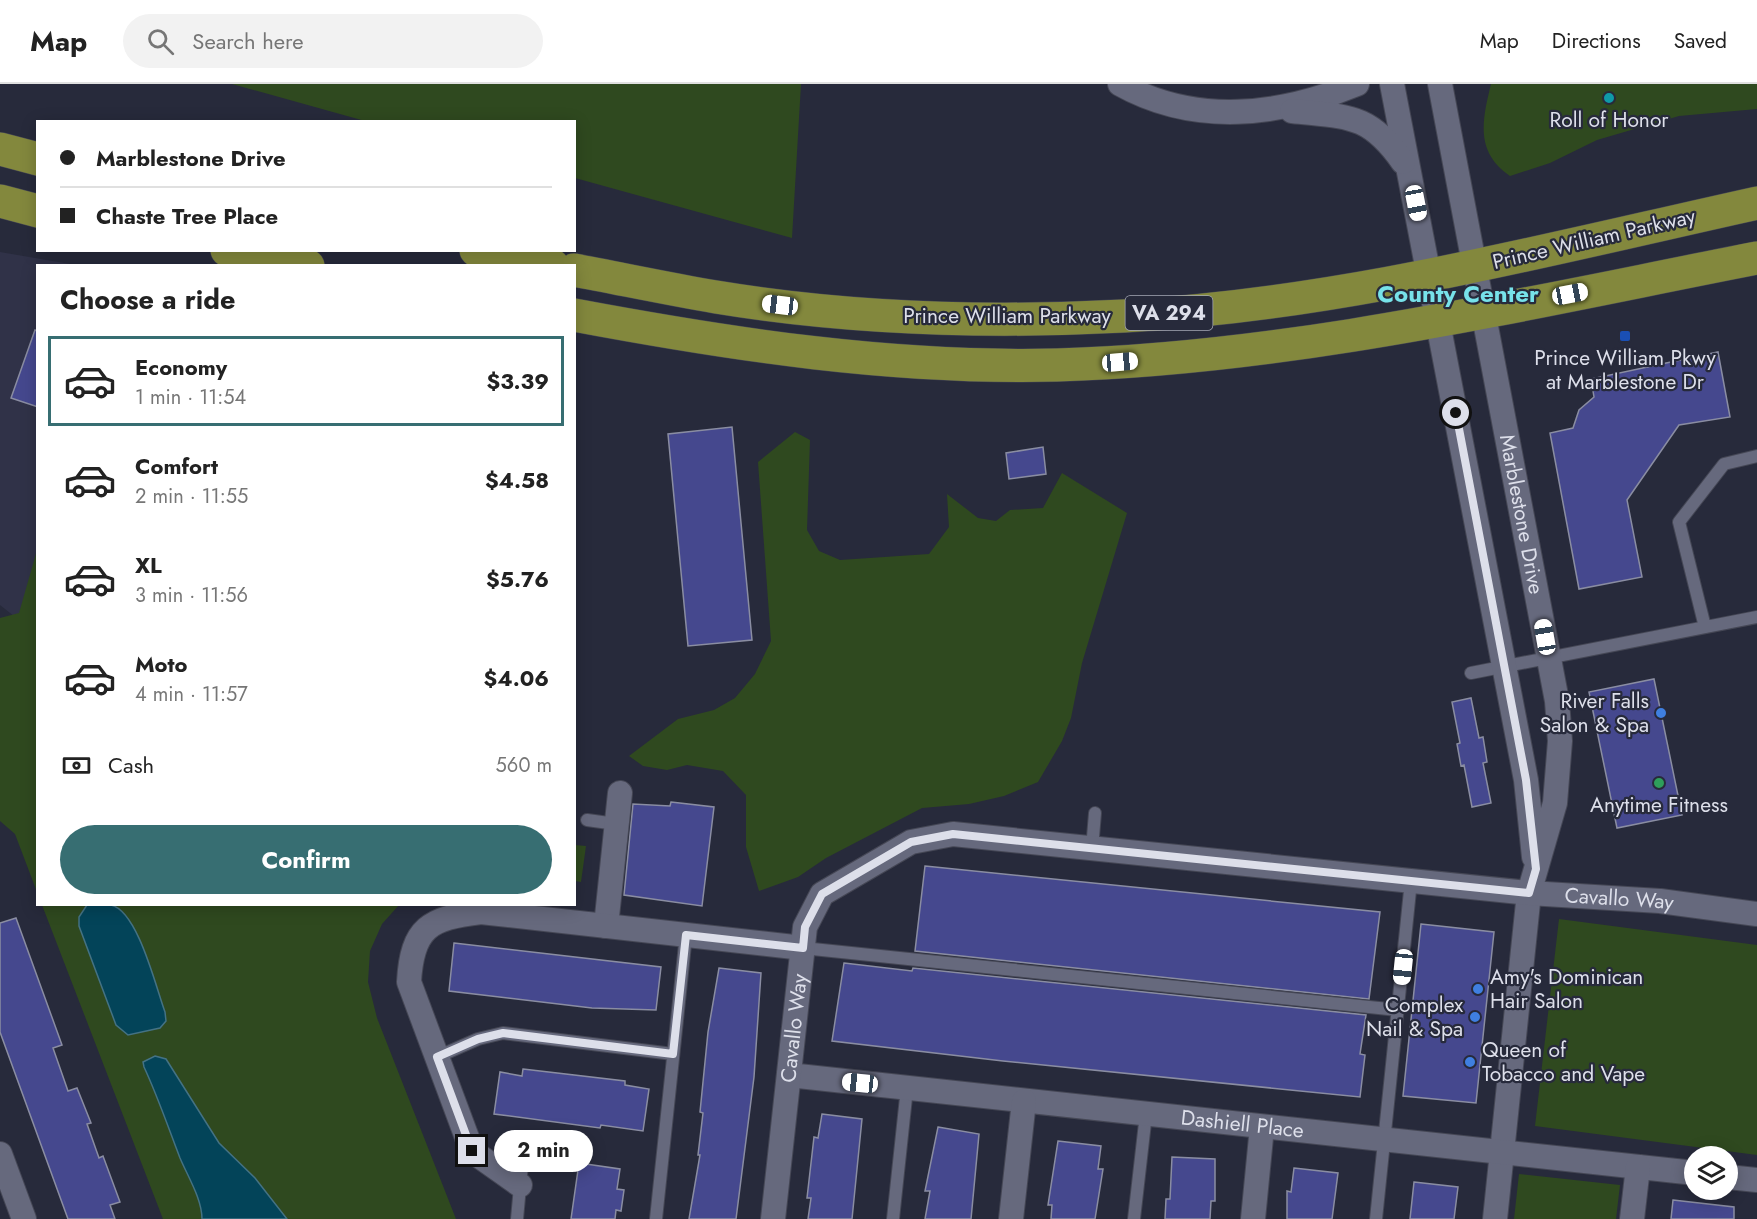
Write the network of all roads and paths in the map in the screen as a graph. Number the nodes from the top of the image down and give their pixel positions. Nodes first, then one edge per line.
1 (1120, 84) edge
2 (1357, 84) edge
3 (1392, 84) edge
4 (1440, 84) edge
5 (1457, 84) edge
6 (1274, 110) junction
7 (1452, 147) junction
8 (0, 149) edge
9 (36, 158) edge
10 (1409, 171) junction
11 (0, 201) edge
12 (1757, 202) edge
13 (36, 211) edge
14 (237, 252) edge
15 (486, 252) edge
16 (1757, 258) edge
17 (298, 264) edge
18 (543, 264) edge
19 (1476, 266) junction
20 (576, 270) edge
21 (1430, 276) junction
22 (1485, 312) junction
23 (576, 315) edge
24 (1438, 320) junction
25 (1757, 456) edge
26 (1757, 617) edge
27 (1705, 627) junction
28 (1549, 658) junction
29 (1505, 666) junction
30 (1471, 673) dead end
31 (620, 793) dead end
32 (1095, 813) dead end
33 (587, 820) dead end
34 (616, 824) junction
35 (1092, 849) junction
36 (1536, 869) junction
37 (1412, 881) junction
38 (1529, 893) junction
39 (1757, 915) edge
40 (606, 926) junction
41 (686, 935) junction
42 (803, 948) junction
43 (1398, 1010) junction
44 (673, 1054) junction
45 (437, 1057) junction
46 (789, 1075) junction
47 (907, 1088) junction
48 (1024, 1101) junction
49 (1146, 1114) junction
50 (1262, 1127) junction
51 (1385, 1140) junction
52 (524, 1143) dead end
53 (1502, 1153) junction
54 (0, 1154) edge
55 (1638, 1167) junction
56 (1684, 1172) edge
57 (1738, 1178) edge
58 (1757, 1180) edge
59 (520, 1185) junction
60 (14, 1209) edge
61 (517, 1219) edge
62 (656, 1219) edge
63 (772, 1219) edge
64 (893, 1219) edge
65 (1011, 1219) edge
66 (1134, 1219) edge
67 (1253, 1219) edge
68 (1376, 1219) edge
69 (1495, 1219) edge
70 (1632, 1219) edge

1 - 6 street
2 - 6 street
3 - 10 street, Marblestone Drive
4 - 7 street
5 - 7 street
6 - 10 street
7 - 19 street, Marblestone Drive
8 - 9 highway
10 - 21 street, Marblestone Drive
11 - 13 highway
12 - 19 highway, Prince William Parkway / VA 294
14 - 17 highway
15 - 18 highway
16 - 22 highway, VA 294
19 - 21 highway, Prince William Parkway / VA 294
19 - 22 street, Marblestone Drive
20 - 21 highway, Prince William Parkway / VA 294
21 - 24 street, Marblestone Drive
22 - 24 highway, VA 294
22 - 28 street, Marblestone Drive
23 - 24 highway, VA 294
24 - 29 street, Marblestone Drive
25 - 27 lane
26 - 27 lane
27 - 28 lane
28 - 29 lane
28 - 36 street, Marblestone Drive
29 - 30 lane
29 - 36 street, Marblestone Drive
31 - 34 street
32 - 35 lane
33 - 34 lane
34 - 40 street
35 - 37 street, Cavallo Way
35 - 42 street, Cavallo Way
36 - 38 street, Marblestone Drive
37 - 38 street, Cavallo Way
37 - 43 lane
38 - 39 street, Cavallo Way
38 - 53 street, Marblestone Drive
40 - 41 street
40 - 45 street
41 - 42 street
41 - 44 lane
42 - 43 lane
42 - 46 street, Cavallo Way
43 - 51 lane
44 - 45 lane
44 - 62 lane
45 - 59 street
46 - 47 street, Dashiell Place
46 - 63 street, Cavallo Way
47 - 48 street, Dashiell Place
47 - 64 lane
48 - 49 street, Dashiell Place
48 - 65 street
49 - 50 street, Dashiell Place
49 - 66 lane
50 - 51 street, Dashiell Place
50 - 67 street
51 - 53 street, Dashiell Place
51 - 68 lane
52 - 59 lane
53 - 55 street, Dashiell Place
53 - 69 street, Marblestone Drive
54 - 60 street
55 - 56 street, Dashiell Place
55 - 70 street
57 - 58 street
59 - 61 lane

